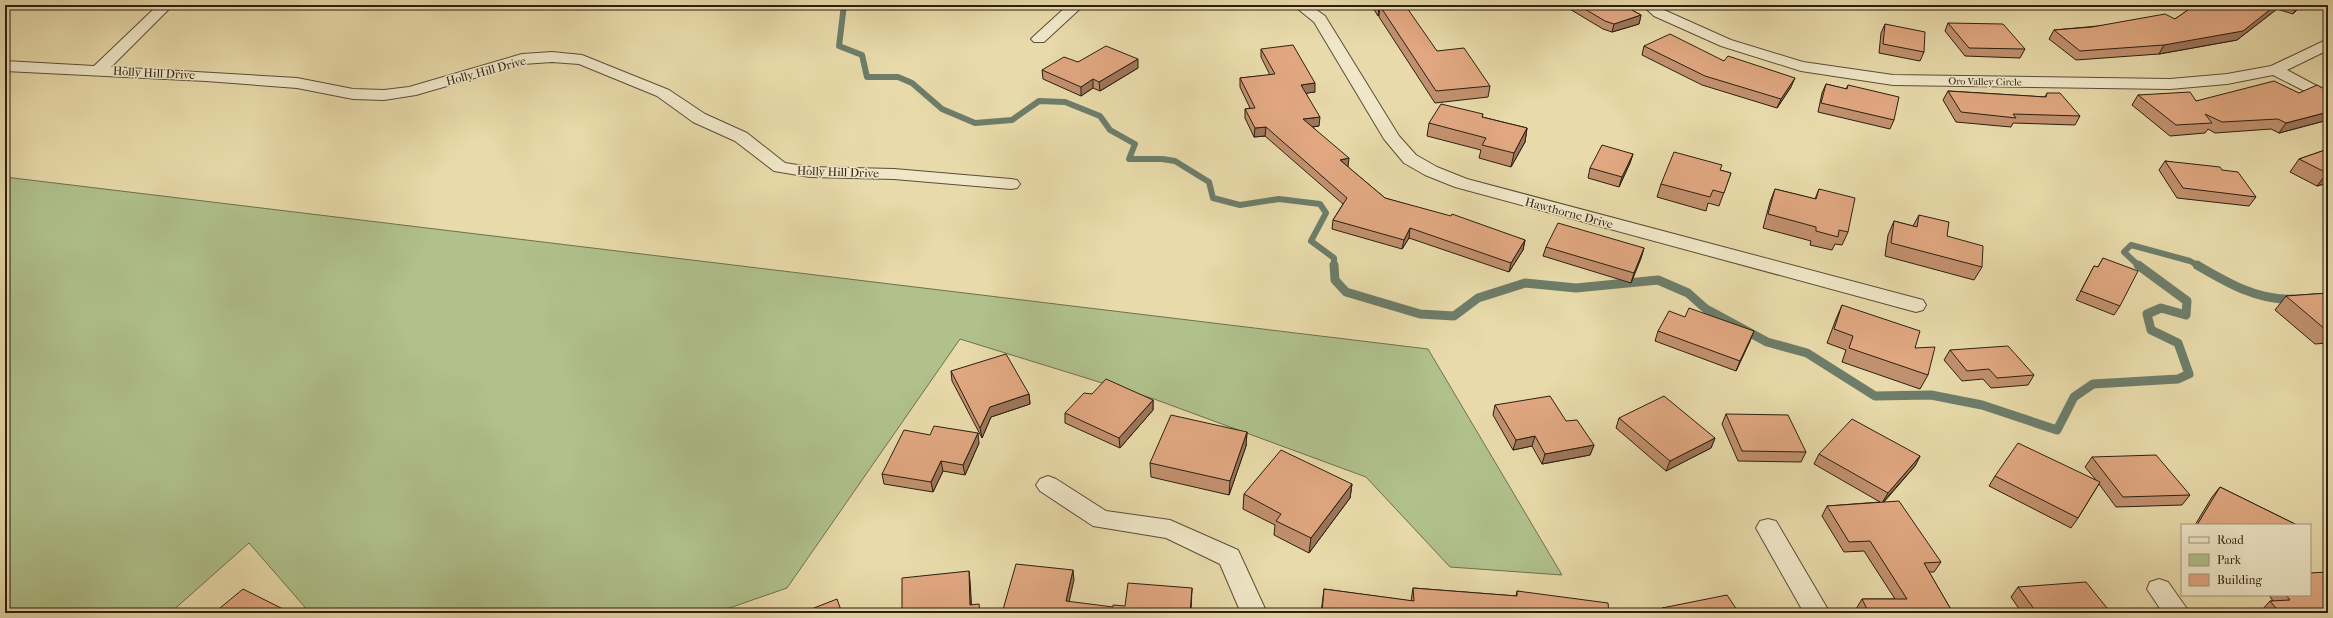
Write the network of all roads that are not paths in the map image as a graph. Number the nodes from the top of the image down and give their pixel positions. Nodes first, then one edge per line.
1 (166, 5) edge
2 (1077, 5) edge
3 (1300, 5) edge
4 (1648, 5) edge
5 (1039, 39) dead end
6 (2328, 44) edge
7 (5, 66) edge
8 (99, 70) junction
9 (2275, 70) junction
10 (2328, 98) edge
11 (1011, 184) dead end
12 (1916, 304) dead end
13 (1048, 485) dead end
14 (1768, 528) dead end
15 (2159, 589) dead end
16 (1254, 613) edge
17 (1817, 613) edge
18 (2177, 613) edge

1 - 8 street
2 - 5 street
3 - 12 street, Hawthorne Drive
4 - 9 street, Oro Valley Circle
6 - 9 street, Oro Valley Circle
7 - 8 street, Holly Hill Drive
8 - 11 street, Holly Hill Drive
9 - 10 street
13 - 16 street
14 - 17 street
15 - 18 street

